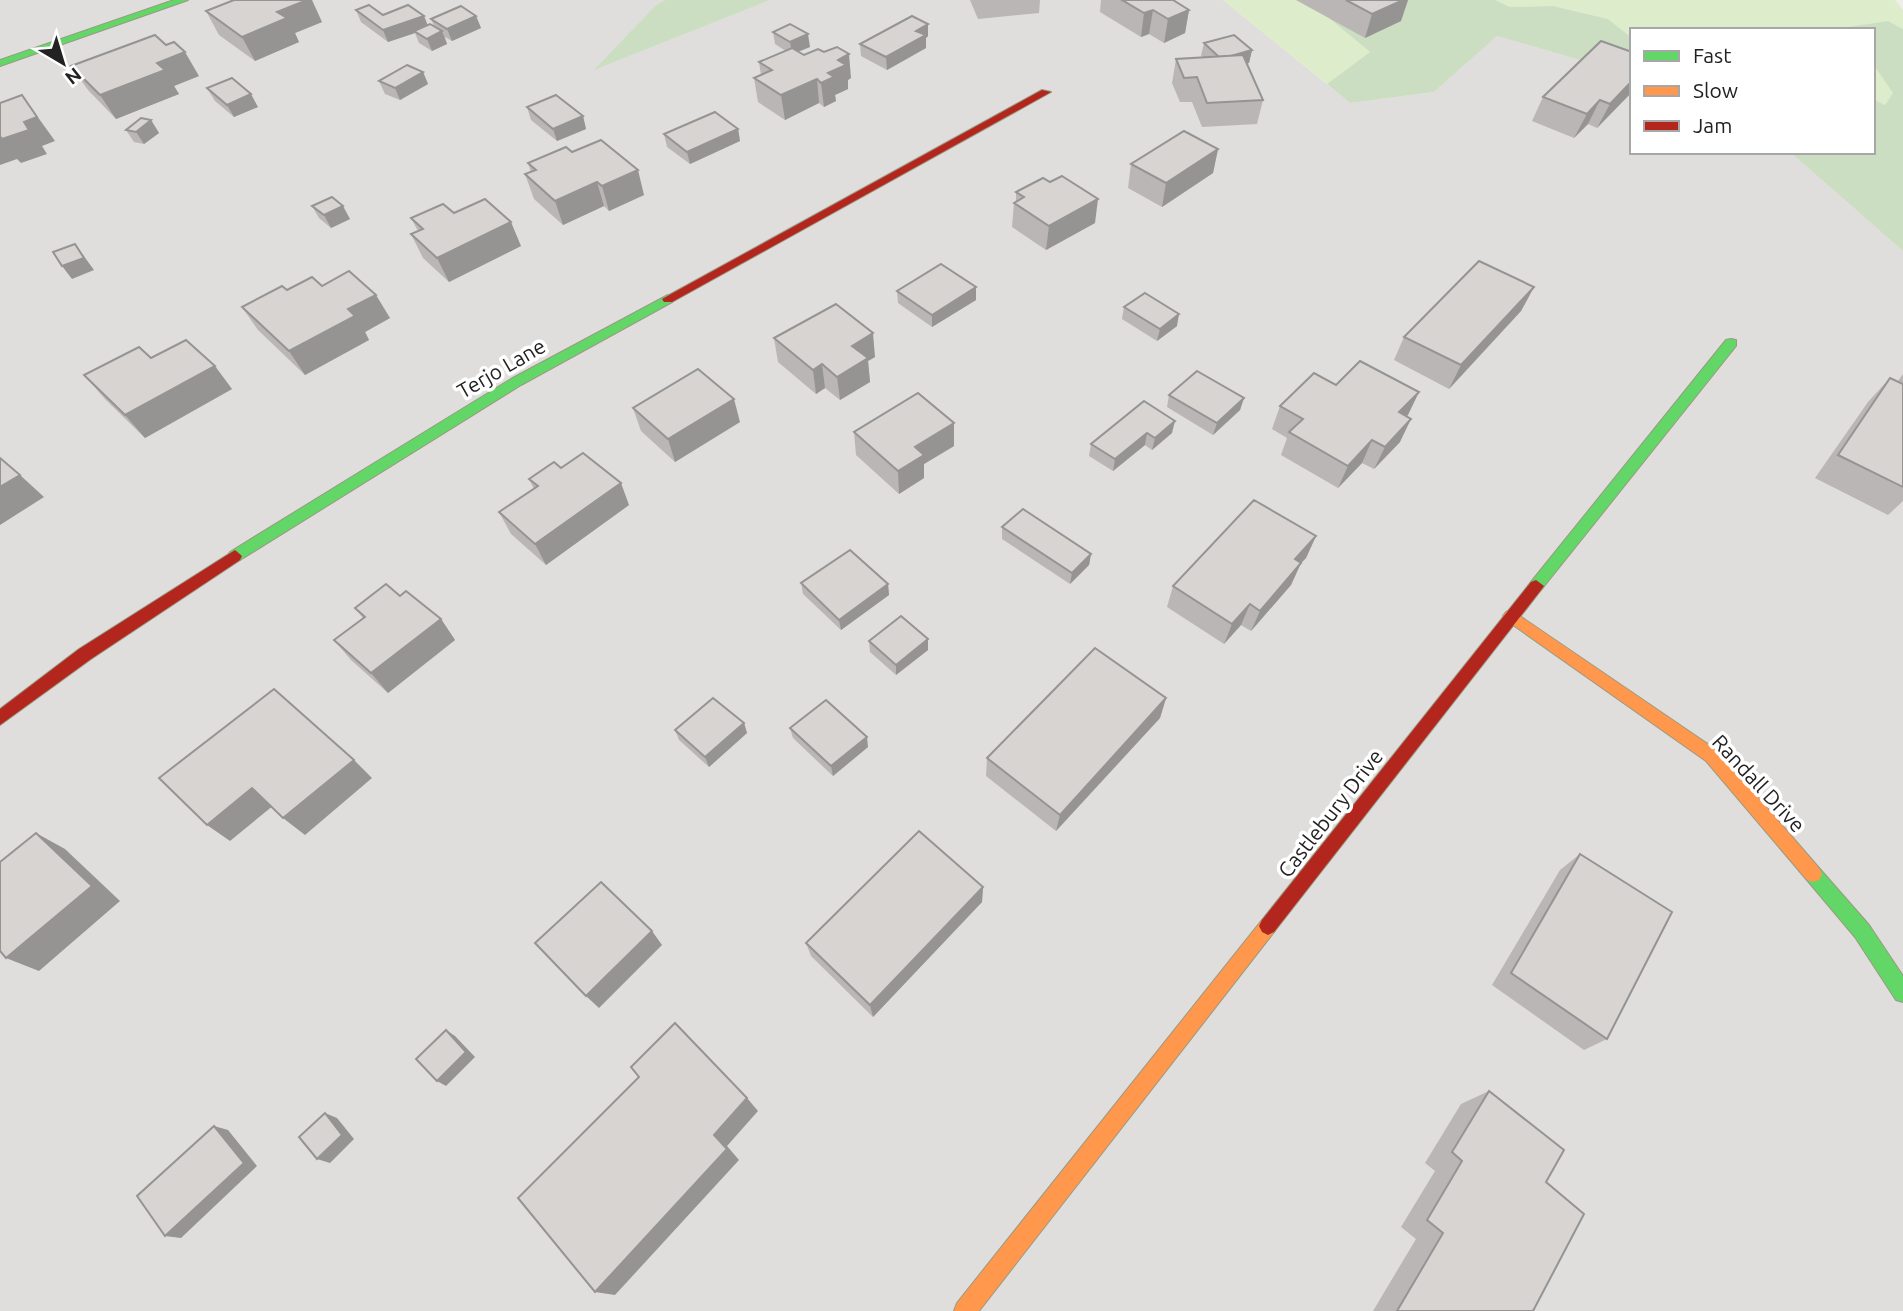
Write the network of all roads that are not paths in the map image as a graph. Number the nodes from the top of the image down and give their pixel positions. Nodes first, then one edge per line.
1 (183, 0) edge
2 (0, 63) edge
3 (1046, 92) dead end
4 (1731, 343) dead end
5 (1511, 616) junction
6 (0, 718) edge
7 (1903, 993) edge
8 (965, 1311) edge

1 - 2 street
3 - 6 street, Terjo Lane
4 - 5 street, Castlebury Drive
5 - 7 street, Randall Drive
5 - 8 street, Castlebury Drive

